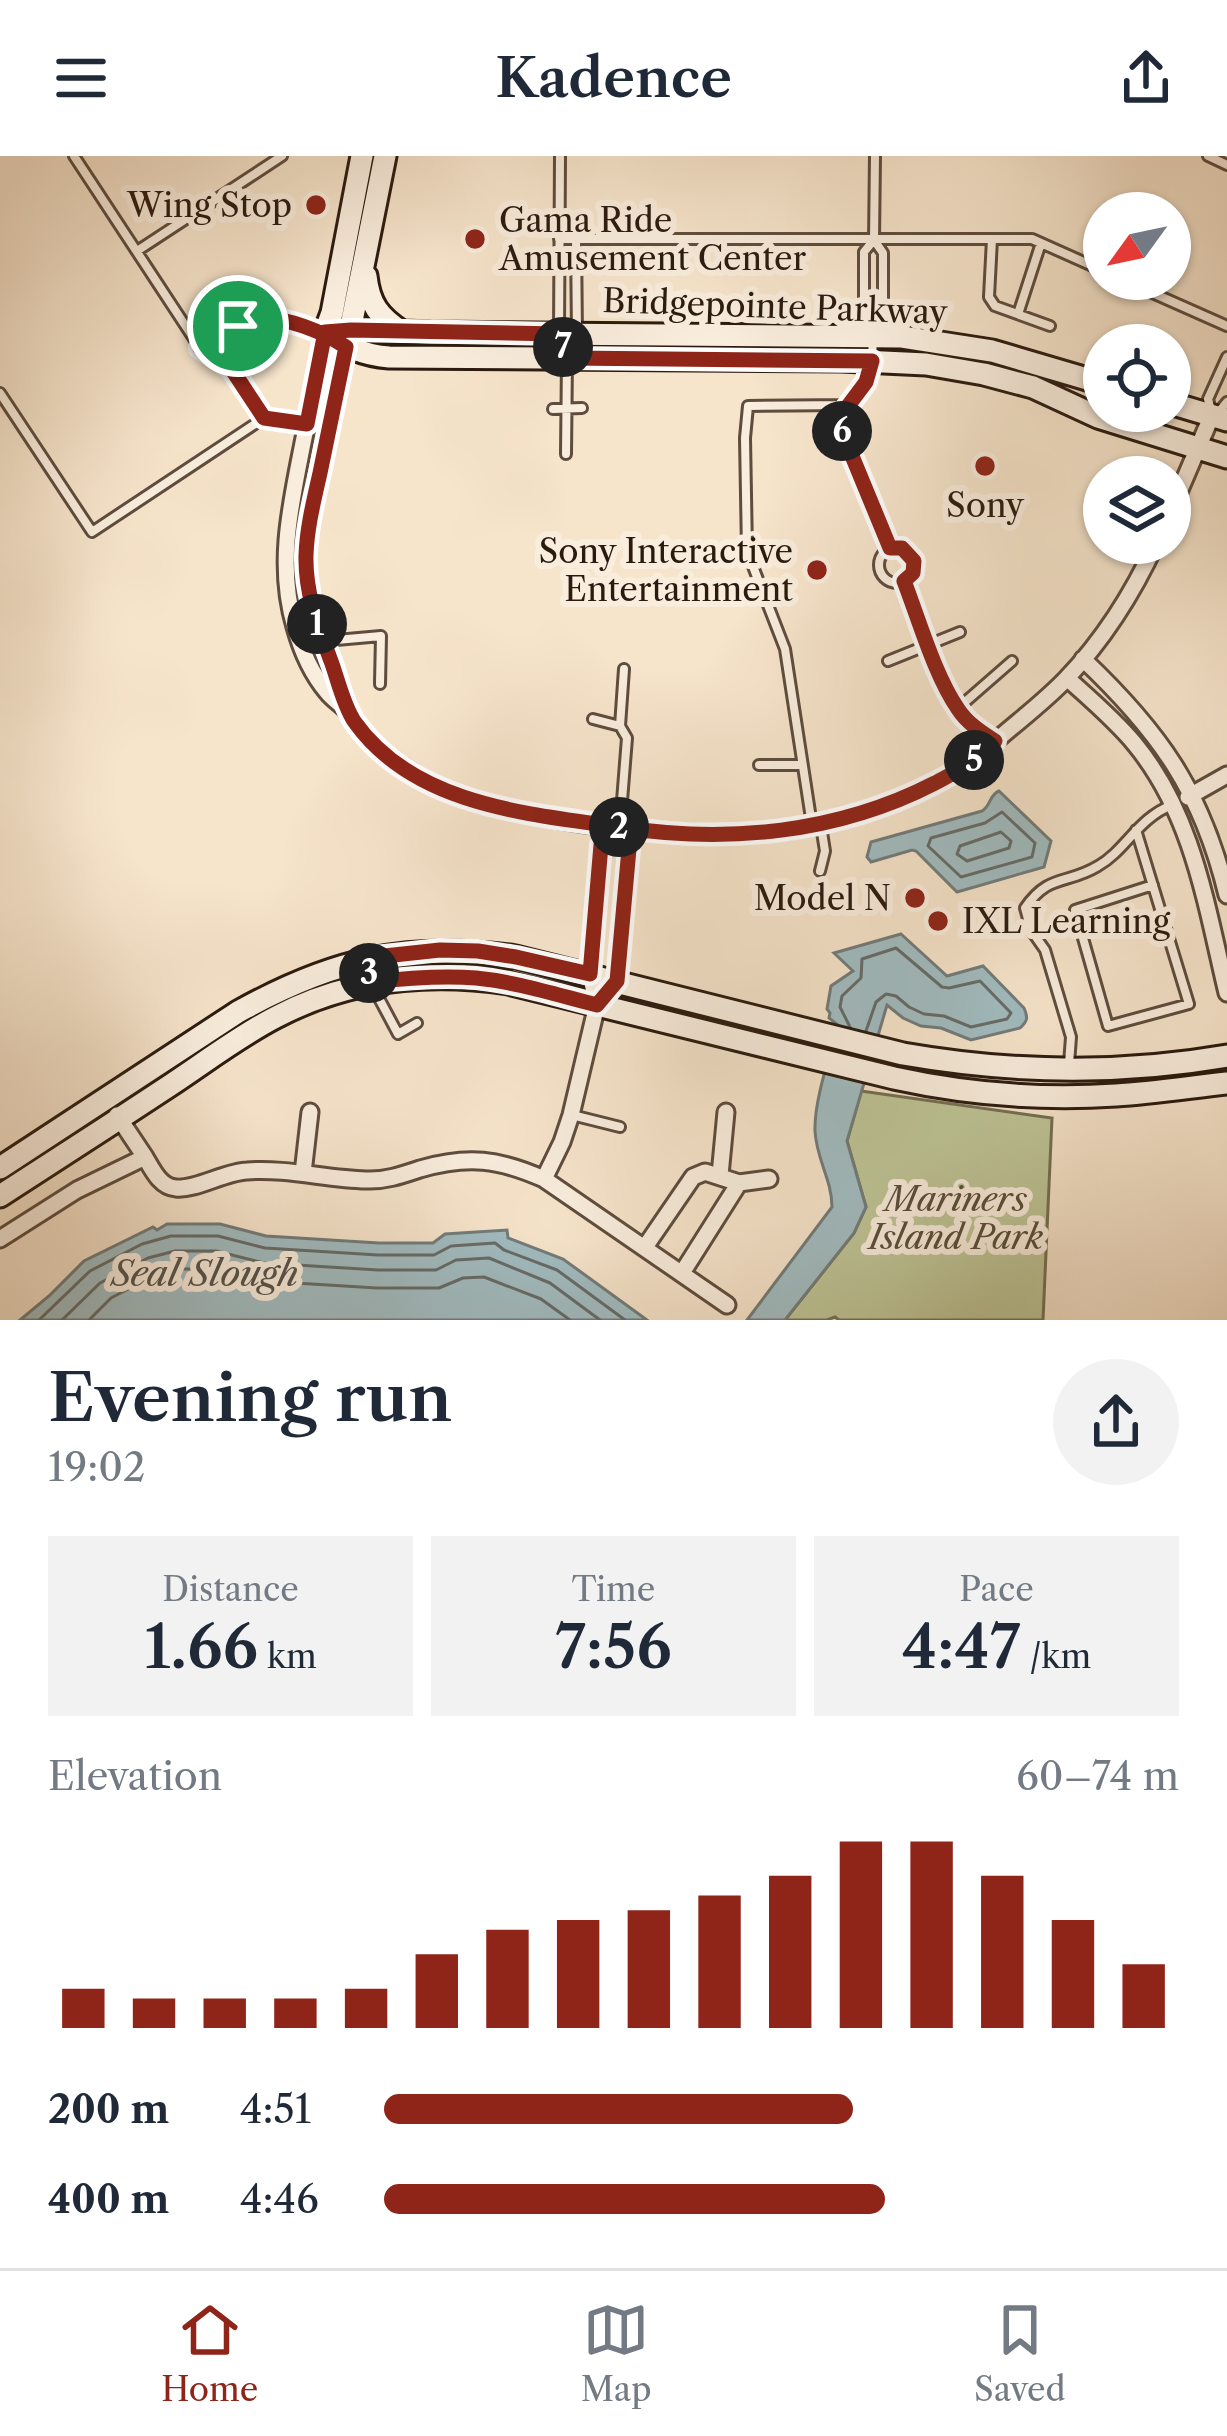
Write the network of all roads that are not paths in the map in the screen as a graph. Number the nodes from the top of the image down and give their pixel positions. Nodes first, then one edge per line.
1 (74, 156) edge
2 (282, 156) edge
3 (362, 156) edge
4 (385, 156) edge
5 (560, 156) edge
6 (875, 156) edge
7 (1208, 156) edge
8 (1227, 165) edge
9 (559, 238) junction
10 (576, 238) junction
11 (992, 239) junction
12 (874, 240) junction
13 (1041, 243) junction
14 (136, 251) junction
15 (1083, 262) edge
16 (364, 266) junction
17 (1168, 300) edge
18 (1018, 314) junction
19 (1050, 326) dead end
20 (1227, 326) edge
21 (325, 332) junction
22 (403, 332) junction
23 (568, 334) junction
24 (873, 336) junction
25 (348, 339) junction
26 (200, 348) junction
27 (1227, 357) edge
28 (567, 358) junction
29 (872, 361) junction
30 (1083, 378) edge
31 (0, 393) edge
32 (848, 405) junction
33 (1191, 407) edge
34 (582, 408) dead end
35 (553, 409) dead end
36 (567, 409) junction
37 (1222, 413) edge
38 (264, 418) junction
39 (307, 424) junction
40 (1199, 448) junction
41 (566, 454) dead end
42 (1227, 457) edge
43 (1191, 466) edge
44 (286, 541) junction
45 (890, 548) junction
46 (1146, 564) edge
47 (904, 581) junction
48 (960, 632) dead end
49 (324, 641) junction
50 (929, 645) junction
51 (1083, 659) junction
52 (1012, 661) dead end
53 (888, 662) dead end
54 (624, 669) dead end
55 (1067, 678) junction
56 (380, 684) dead end
57 (957, 709) junction
58 (350, 713) junction
59 (592, 719) dead end
60 (620, 726) junction
61 (995, 741) junction
62 (759, 764) dead end
63 (802, 765) junction
64 (1227, 775) edge
65 (1192, 794) junction
66 (1174, 805) junction
67 (817, 826) junction
68 (620, 827) junction
69 (1136, 830) junction
70 (820, 872) dead end
71 (1153, 885) junction
72 (1227, 895) edge
73 (366, 958) junction
74 (590, 974) junction
75 (617, 981) junction
76 (371, 982) junction
77 (1227, 993) edge
78 (597, 1005) junction
79 (417, 1023) dead end
80 (1227, 1056) edge
81 (1069, 1072) junction
82 (1227, 1083) edge
83 (106, 1098) junction
84 (310, 1112) dead end
85 (726, 1112) dead end
86 (571, 1115) junction
87 (120, 1119) junction
88 (620, 1126) dead end
89 (145, 1157) junction
90 (0, 1168) edge
91 (303, 1173) junction
92 (720, 1175) junction
93 (544, 1178) junction
94 (769, 1179) dead end
95 (739, 1183) junction
96 (0, 1196) edge
97 (0, 1239) edge
98 (645, 1247) junction
99 (682, 1273) junction
100 (727, 1305) dead end

1 - 14 lane
2 - 14 lane
3 - 21 main road
4 - 16 main road
5 - 9 lane
6 - 12 lane
7 - 8 lane
9 - 10 lane
9 - 23 lane
10 - 12 lane
10 - 23 lane
11 - 12 lane
11 - 13 lane
11 - 18 lane
12 - 24 lane
12 - 24 lane
13 - 15 lane
13 - 18 lane
14 - 26 lane
16 - 22 main road
16 - 25 main road
17 - 20 lane
18 - 19 lane
21 - 25 main road, Bridgepointe Parkway
21 - 26 lane
21 - 39 street
22 - 23 main road, Bridgepointe Parkway
22 - 25 main road, Bridgepointe Parkway
23 - 24 main road, Bridgepointe Parkway
23 - 28 lane
23 - 28 lane
24 - 29 lane
24 - 30 main road, Bridgepointe Parkway
25 - 28 main road, Bridgepointe Parkway
25 - 49 street
26 - 38 lane
27 - 37 lane
28 - 29 main road, Bridgepointe Parkway
28 - 36 lane
29 - 32 lane
29 - 40 main road, Bridgepointe Parkway
31 - 38 lane
32 - 45 lane
32 - 63 lane
33 - 37 main road
34 - 36 lane
35 - 36 lane
36 - 41 lane
37 - 40 street
38 - 39 lane
39 - 44 street
40 - 42 main road, Bridgepointe Parkway
40 - 43 street
44 - 49 street
44 - 58 street
45 - 47 lane
45 - 47 lane
46 - 51 street
47 - 50 lane
48 - 50 lane
49 - 56 lane
49 - 58 street
50 - 53 lane
50 - 57 lane
51 - 55 street
51 - 65 street
52 - 57 lane
54 - 60 lane
55 - 61 street
55 - 66 street
57 - 61 lane
58 - 68 street
59 - 60 lane
60 - 68 lane
61 - 67 street
62 - 63 lane
63 - 67 lane
64 - 65 street
65 - 66 street
65 - 72 street
66 - 69 lane
66 - 77 street
67 - 68 street
67 - 70 lane
68 - 74 street
68 - 75 street
69 - 71 lane
69 - 81 lane
71 - 71 lane
73 - 74 main road
73 - 76 lane
73 - 83 main road
74 - 75 main road
74 - 78 street
75 - 78 street
75 - 81 main road
76 - 78 main road
76 - 79 lane
76 - 87 main road
78 - 82 main road
78 - 86 street
80 - 81 main road
83 - 87 street
83 - 90 main road
84 - 91 street
85 - 92 street
86 - 88 lane
86 - 93 street
87 - 89 street
87 - 96 main road
89 - 91 street
89 - 97 street
91 - 93 street
92 - 95 street
92 - 98 street
93 - 98 street
94 - 95 street
95 - 99 street
98 - 99 street
99 - 100 street

